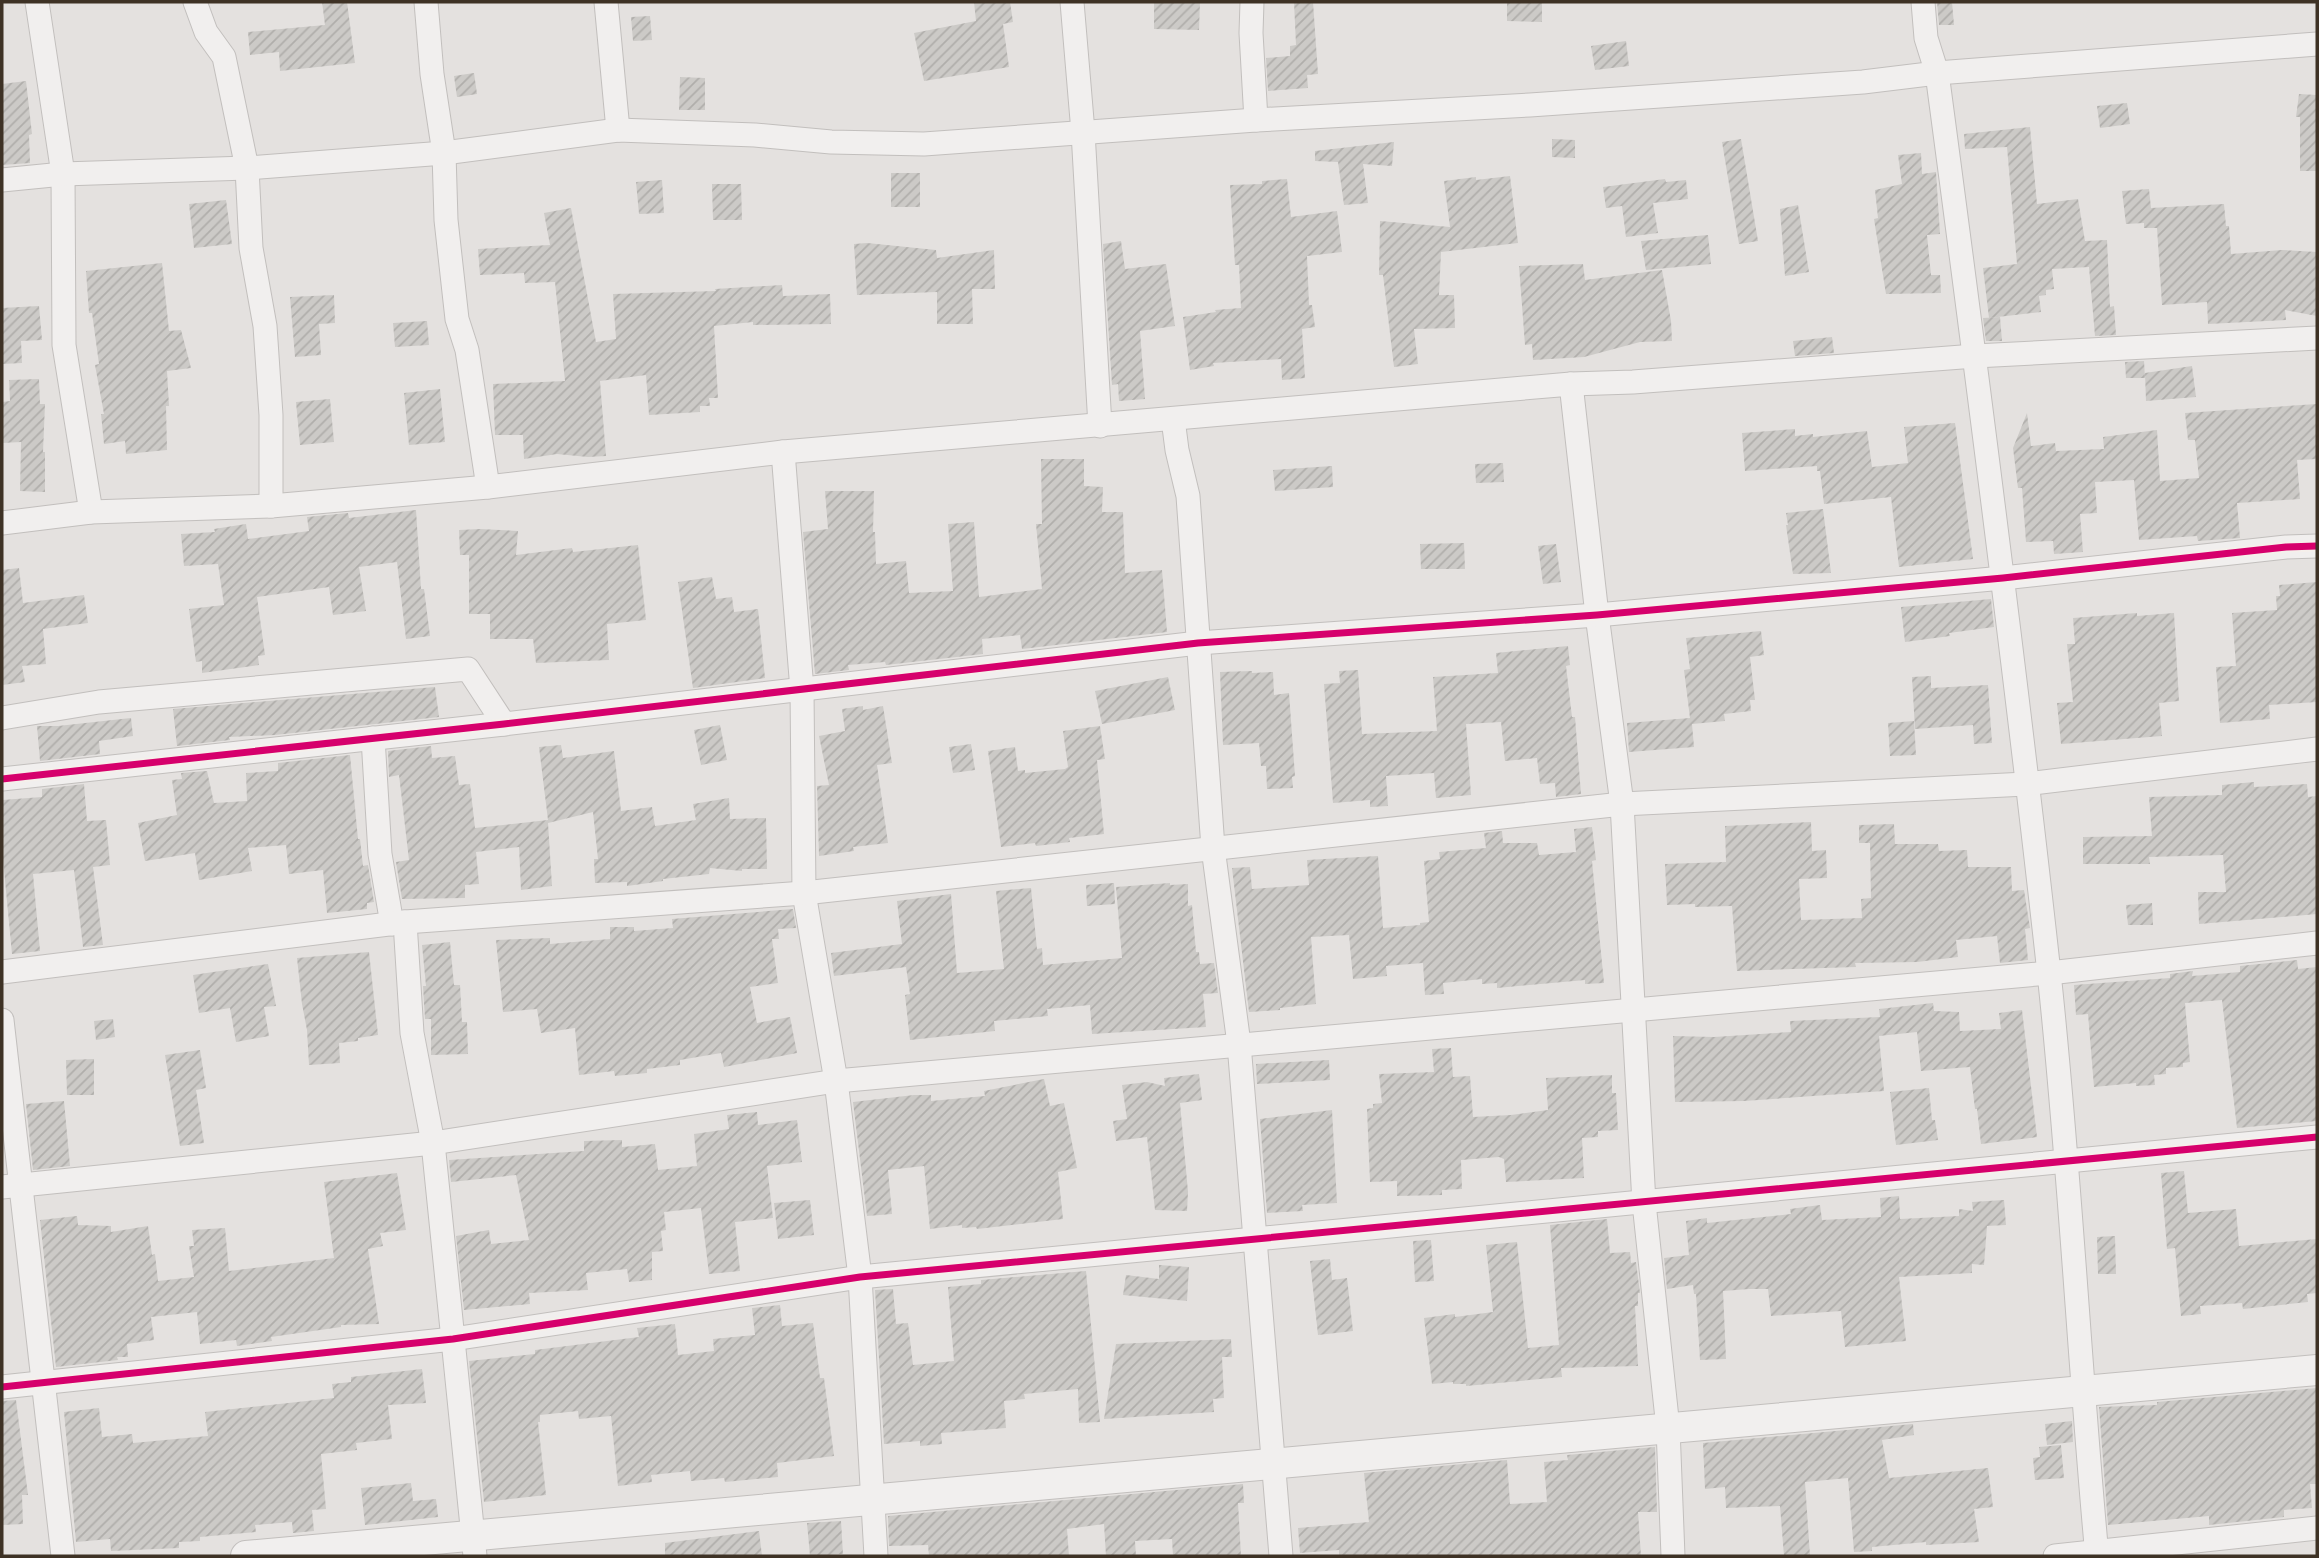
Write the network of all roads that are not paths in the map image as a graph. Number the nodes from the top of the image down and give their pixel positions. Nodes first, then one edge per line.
1 (37, 2) edge
2 (195, 2) edge
3 (426, 2) edge
4 (606, 2) edge
5 (1072, 2) edge
6 (1252, 2) edge
7 (1923, 2) edge
8 (2317, 44) edge
9 (1937, 73) junction
10 (1256, 120) junction
11 (618, 130) junction
12 (1083, 132) junction
13 (444, 153) junction
14 (247, 168) junction
15 (63, 174) junction
16 (2, 180) edge
17 (2317, 338) edge
18 (1975, 356) junction
19 (1571, 384) junction
20 (1173, 419) junction
21 (1100, 426) junction
22 (783, 452) junction
23 (488, 487) junction
24 (271, 506) junction
25 (91, 512) junction
26 (2, 523) edge
27 (2317, 546) edge
28 (2003, 578) junction
29 (1597, 615) junction
30 (1198, 643) junction
31 (802, 690) junction
32 (2, 718) edge
33 (504, 724) junction
34 (373, 738) junction
35 (2317, 749) edge
36 (2, 779) edge
37 (2026, 783) junction
38 (1622, 804) junction
39 (1213, 848) junction
40 (804, 893) junction
41 (398, 923) junction
42 (2317, 943) edge
43 (2, 972) edge
44 (2049, 973) junction
45 (1633, 1009) junction
46 (2, 1020) edge
47 (1238, 1044) junction
48 (836, 1080) junction
49 (2317, 1137) edge
50 (433, 1143) junction
51 (2068, 1160) junction
52 (11, 1186) edge
53 (1644, 1203) junction
54 (1254, 1240) junction
55 (860, 1277) junction
56 (453, 1339) junction
57 (2317, 1370) edge
58 (43, 1383) junction
59 (2, 1387) edge
60 (2082, 1391) junction
61 (1668, 1428) junction
62 (1273, 1464) junction
63 (873, 1500) junction
64 (2317, 1528) edge
65 (474, 1546) edge
66 (2097, 1555) edge
67 (63, 1556) edge
68 (246, 1556) edge
69 (876, 1556) edge
70 (1281, 1556) edge
71 (1673, 1556) edge
72 (2056, 1556) edge

1 - 15 street
2 - 14 street
3 - 13 street
4 - 11 street
5 - 12 street
6 - 10 street
7 - 9 street
8 - 9 street
9 - 10 street
9 - 18 street
10 - 12 street
11 - 12 street
11 - 13 street
12 - 21 street
13 - 14 street
13 - 23 street
14 - 15 street
14 - 24 street
15 - 16 street
15 - 25 street
17 - 18 street
18 - 19 street
18 - 28 street
19 - 20 street
19 - 29 street
20 - 21 street
20 - 30 street
21 - 22 street
22 - 23 street
22 - 31 street
23 - 24 street
24 - 25 street
25 - 26 street
27 - 28 street
28 - 29 street
28 - 37 street
29 - 30 street
29 - 38 street
30 - 31 street
30 - 39 street
31 - 33 street
31 - 40 street
32 - 33 street
33 - 34 street
34 - 36 street
34 - 41 street
35 - 37 street
37 - 38 street
37 - 44 street
38 - 39 street
38 - 45 street
39 - 40 street
39 - 47 street
40 - 41 street
40 - 48 street
41 - 43 street
41 - 50 street
42 - 44 street
44 - 45 street
44 - 51 street
45 - 47 street
45 - 53 street
46 - 52 street
47 - 48 street
47 - 54 street
48 - 50 street
48 - 55 street
49 - 51 street
50 - 52 street
50 - 56 street
51 - 53 street
51 - 60 street
52 - 58 street
53 - 54 street
53 - 61 street
54 - 55 street
54 - 62 street
55 - 56 street
55 - 63 street
56 - 58 street
56 - 65 street
57 - 60 street
58 - 59 street
58 - 67 street
60 - 61 street
60 - 66 street
61 - 62 street
61 - 71 street
62 - 63 street
62 - 70 street
63 - 65 street
63 - 69 street
64 - 66 street
65 - 68 street
66 - 72 street

